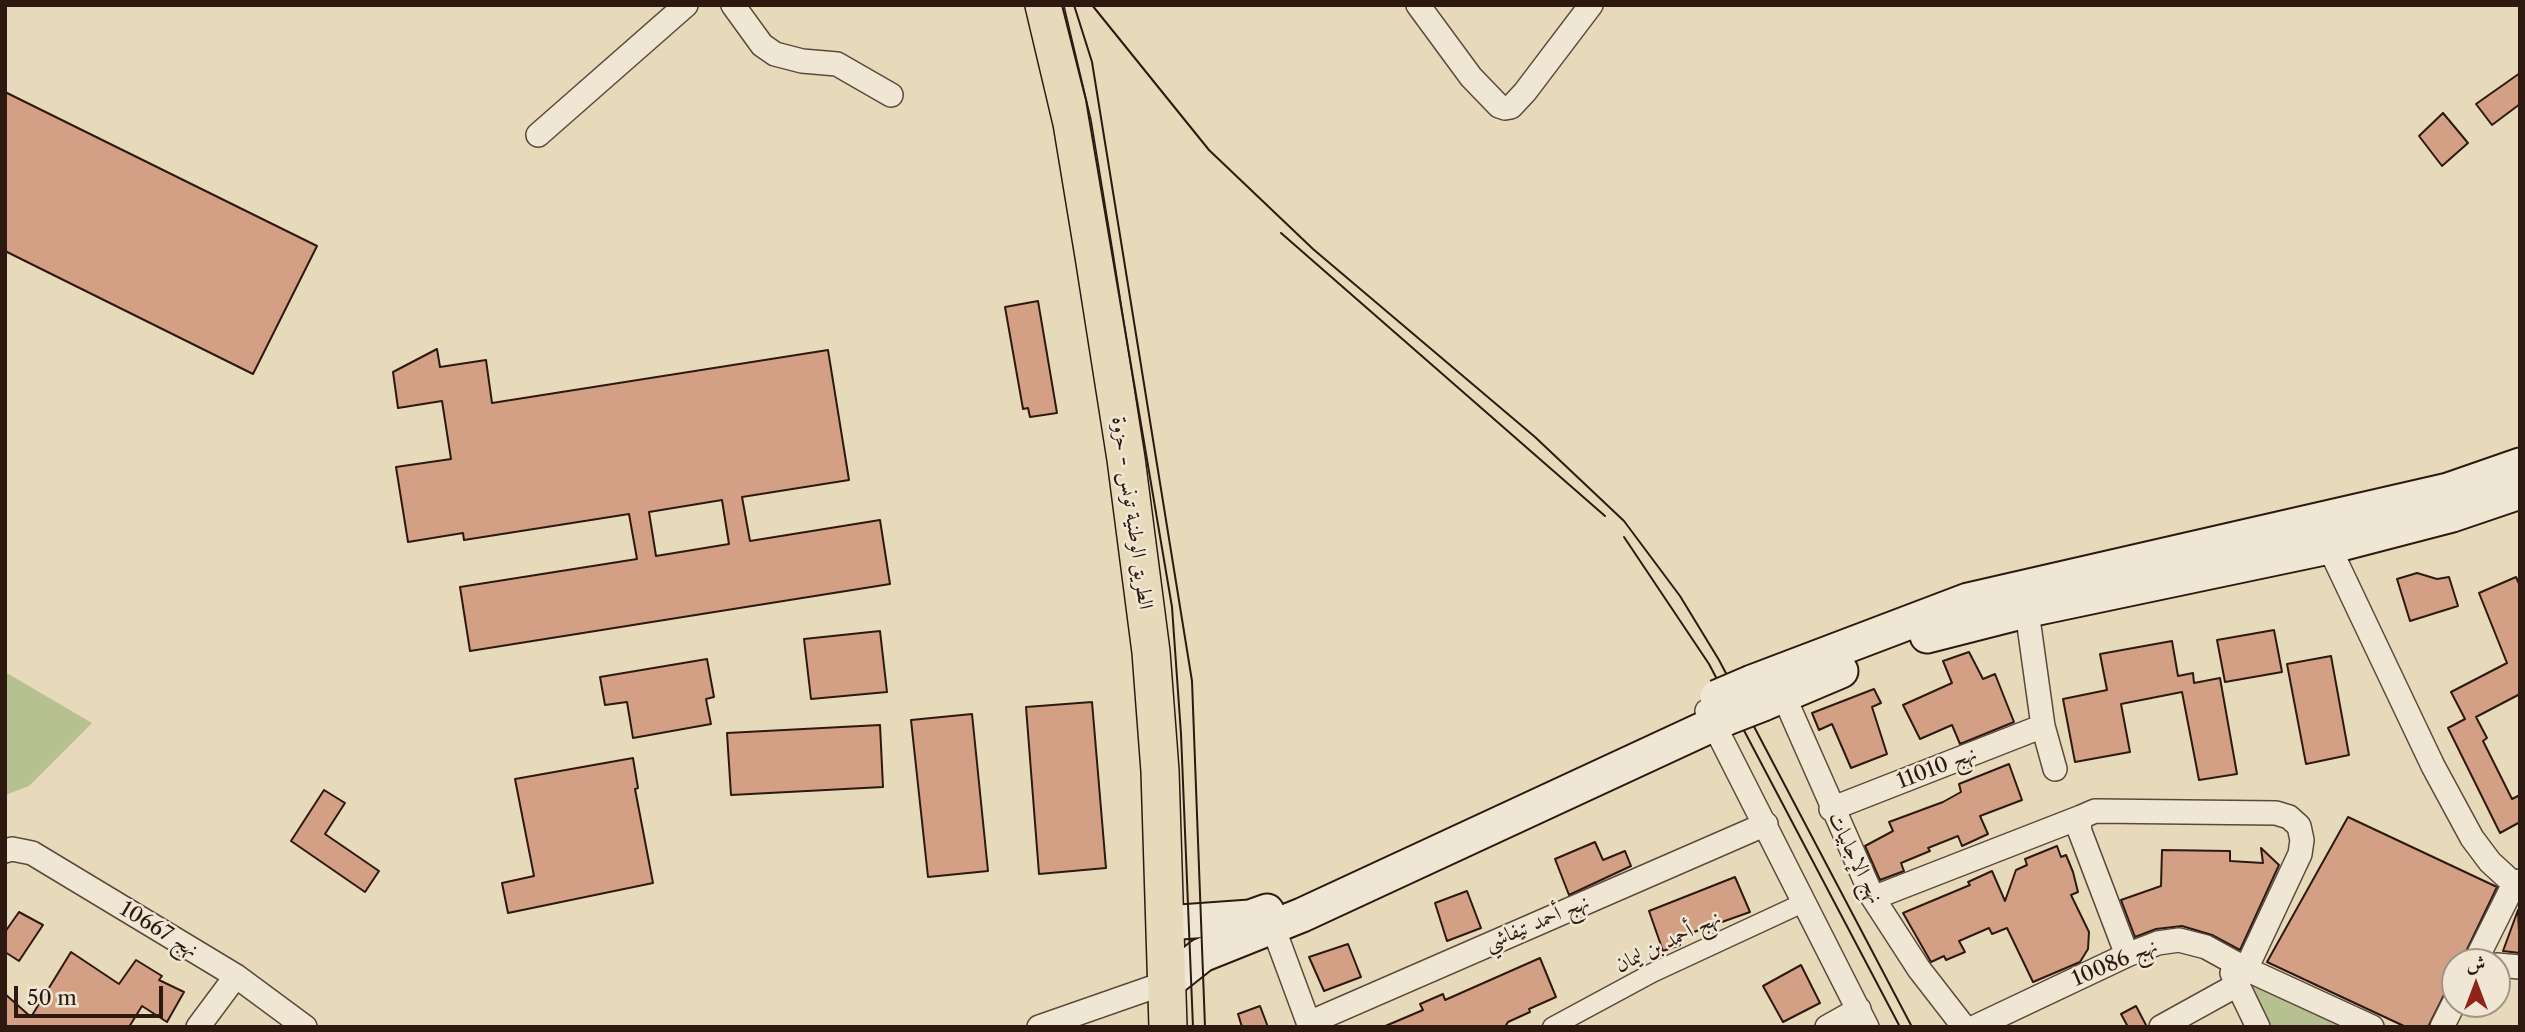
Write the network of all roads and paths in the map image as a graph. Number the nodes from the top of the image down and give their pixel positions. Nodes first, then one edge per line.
1 (686, 5) edge
2 (733, 5) edge
3 (1044, 5) edge
4 (1419, 5) edge
5 (1591, 5) edge
6 (891, 95) dead end
7 (538, 135) dead end
8 (2520, 465) edge
9 (2520, 492) edge
10 (2329, 547) junction
11 (2025, 598) junction
12 (1768, 689) junction
13 (1715, 710) junction
14 (2043, 726) junction
15 (2055, 769) dead end
16 (1831, 809) junction
17 (2081, 817) junction
18 (1766, 824) junction
19 (5, 851) edge
20 (2518, 884) edge
21 (1872, 898) junction
22 (1805, 902) junction
23 (1166, 923) junction
24 (1273, 927) junction
25 (2483, 948) edge
26 (2127, 955) junction
27 (2237, 971) junction
28 (236, 976) junction
29 (1167, 982) junction
30 (1863, 1018) edge
31 (1310, 1025) edge
32 (198, 1027) edge
33 (305, 1027) edge
34 (1039, 1027) edge
35 (1167, 1027) edge
36 (1552, 1027) edge
37 (1826, 1027) edge
38 (1964, 1027) edge
39 (1975, 1027) edge
40 (2161, 1027) edge
41 (2258, 1027) edge
42 (2372, 1027) edge

1 - 7 street
2 - 6 street
3 - 23 main road, الطريق الوطنية تونس - حزوة
4 - 5 street
8 - 11 main road
9 - 10 main road
10 - 11 main road
10 - 20 street
11 - 12 main road
11 - 14 street
12 - 13 main road, bridge
12 - 16 street, نهج الإجابيات
13 - 18 street
13 - 23 main road
13 - 24 main road
14 - 15 street
14 - 16 street, نهج 11010
16 - 21 street, نهج الإجابيات
17 - 21 street
17 - 26 street
17 - 27 street
18 - 22 street
18 - 31 street, نهج أحمد تيفاشي
19 - 28 street, نهج 10667
20 - 25 street
21 - 38 street, نهج الإجابيات
22 - 30 street
22 - 36 street, نهج أحمد بن ليمان
23 - 29 main road, الطريق الوطنية تونس - حزوة
24 - 29 main road
24 - 31 street
26 - 27 street, نهج 10086
26 - 39 street, نهج 10086
27 - 40 street
27 - 41 street
27 - 42 street, نهج 10086
28 - 32 street
28 - 33 street, نهج 10667
29 - 34 street
29 - 35 main road, الطريق الوطنية تونس - حزوة
30 - 37 street

